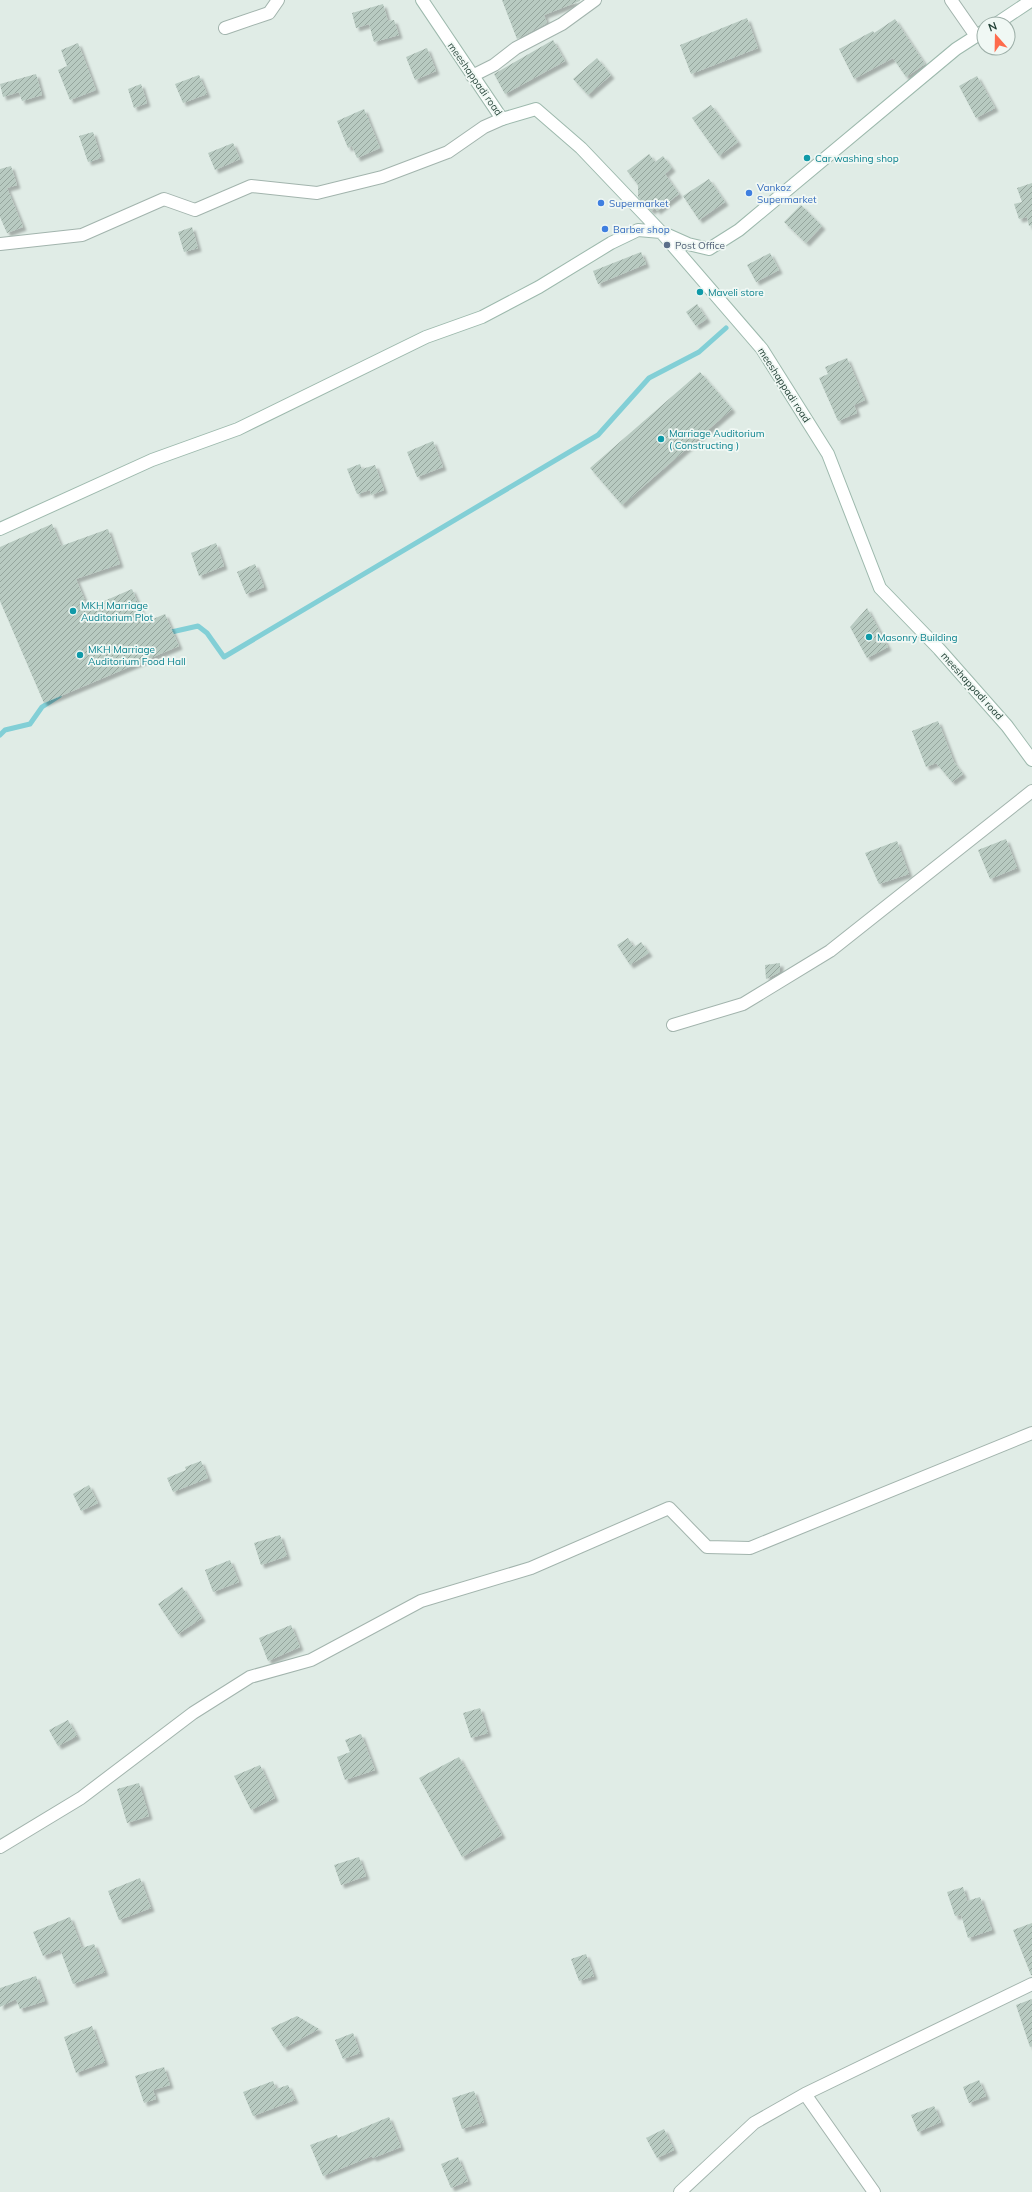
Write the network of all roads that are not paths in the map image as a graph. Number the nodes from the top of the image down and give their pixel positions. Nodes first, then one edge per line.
1 (278, 0) edge
2 (422, 0) edge
3 (595, 0) edge
4 (951, 0) edge
5 (1032, 0) edge
6 (1008, 16) edge
7 (225, 28) dead end
8 (976, 29) edge
9 (976, 36) edge
10 (472, 76) junction
11 (502, 119) junction
12 (661, 232) junction
13 (0, 244) edge
14 (0, 528) edge
15 (1032, 760) edge
16 (1032, 791) edge
17 (673, 1025) dead end
18 (1032, 1433) edge
19 (0, 1847) edge
20 (1032, 1984) edge
21 (805, 2094) junction
22 (680, 2192) edge
23 (874, 2192) edge

1 - 7 street
2 - 10 street, meeshappadi road
3 - 10 street
4 - 8 street
5 - 6 street
9 - 12 street
10 - 11 street, meeshappadi road
11 - 12 street, meeshappadi road
11 - 13 street
12 - 14 street
12 - 15 street, meeshappadi road
16 - 17 street
18 - 19 street
20 - 21 street
21 - 22 street
21 - 23 street

